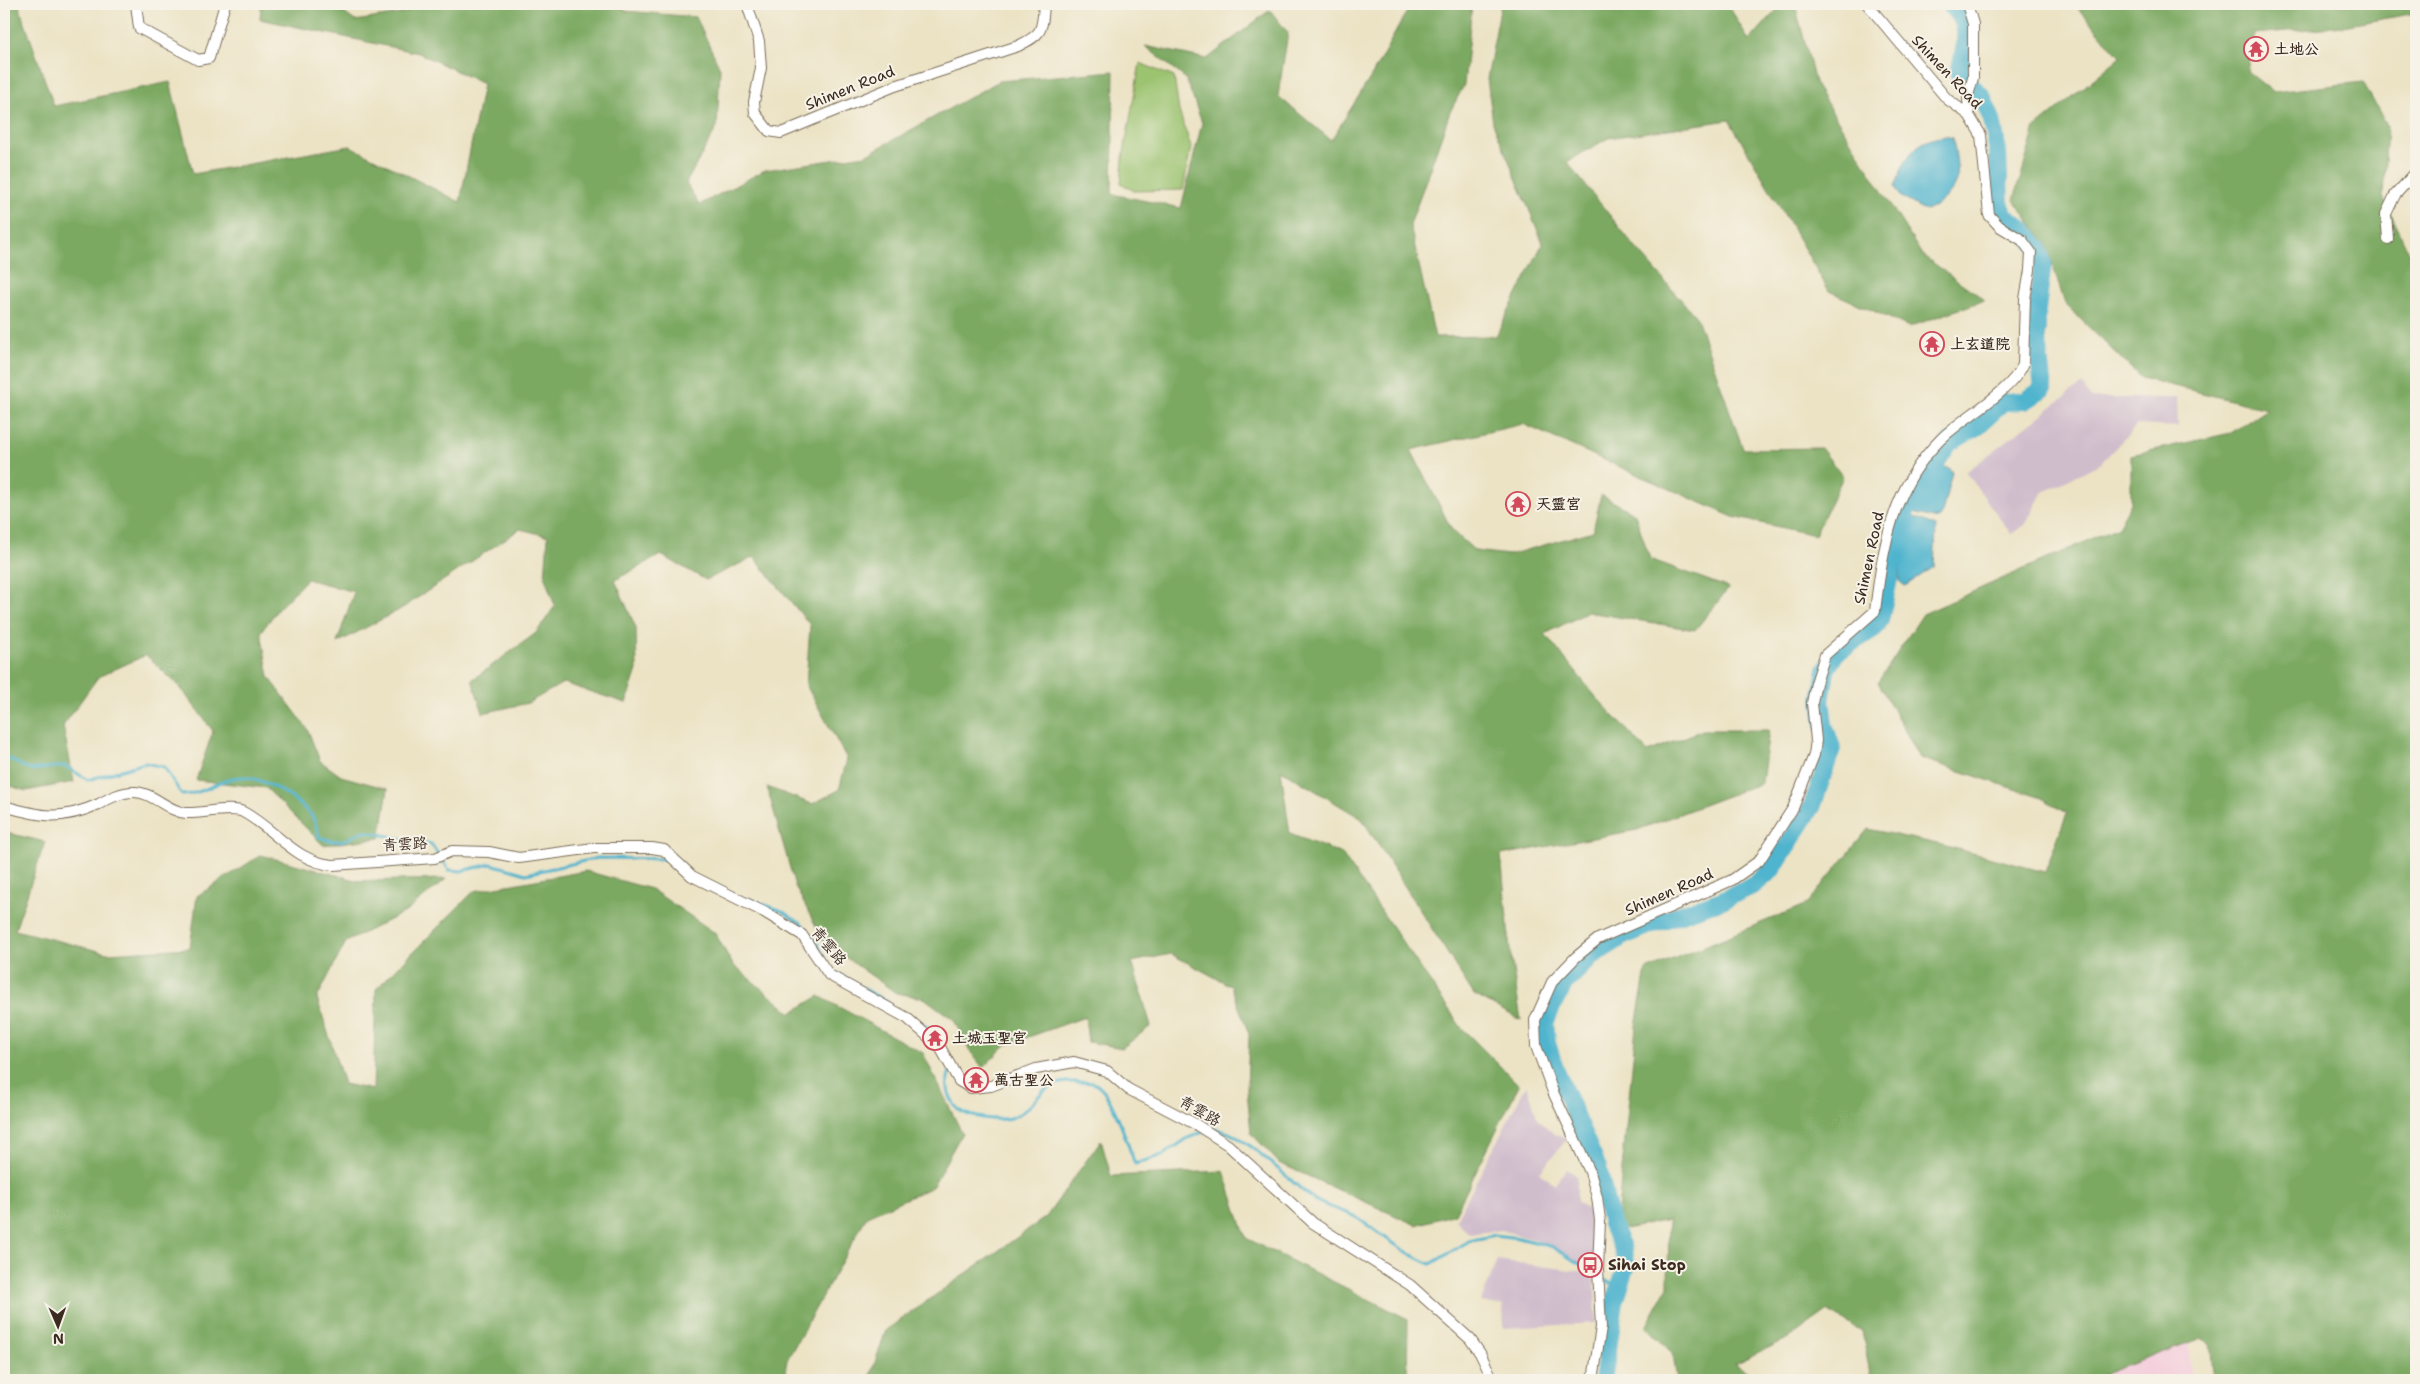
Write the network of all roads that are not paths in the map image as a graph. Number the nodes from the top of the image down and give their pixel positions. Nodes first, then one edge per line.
1 (136, 4) edge
2 (226, 4) edge
3 (747, 4) edge
4 (1044, 4) edge
5 (1867, 4) edge
6 (1967, 4) edge
7 (1969, 115) junction
8 (2416, 172) edge
9 (2388, 239) dead end
10 (4, 806) edge
11 (1494, 1380) edge
12 (1592, 1380) edge

1 - 2 street
3 - 4 street, Shimen Road
5 - 7 street, Shimen Road
6 - 7 street
7 - 12 street, Shimen Road
8 - 9 street
10 - 11 street, 青雲路

